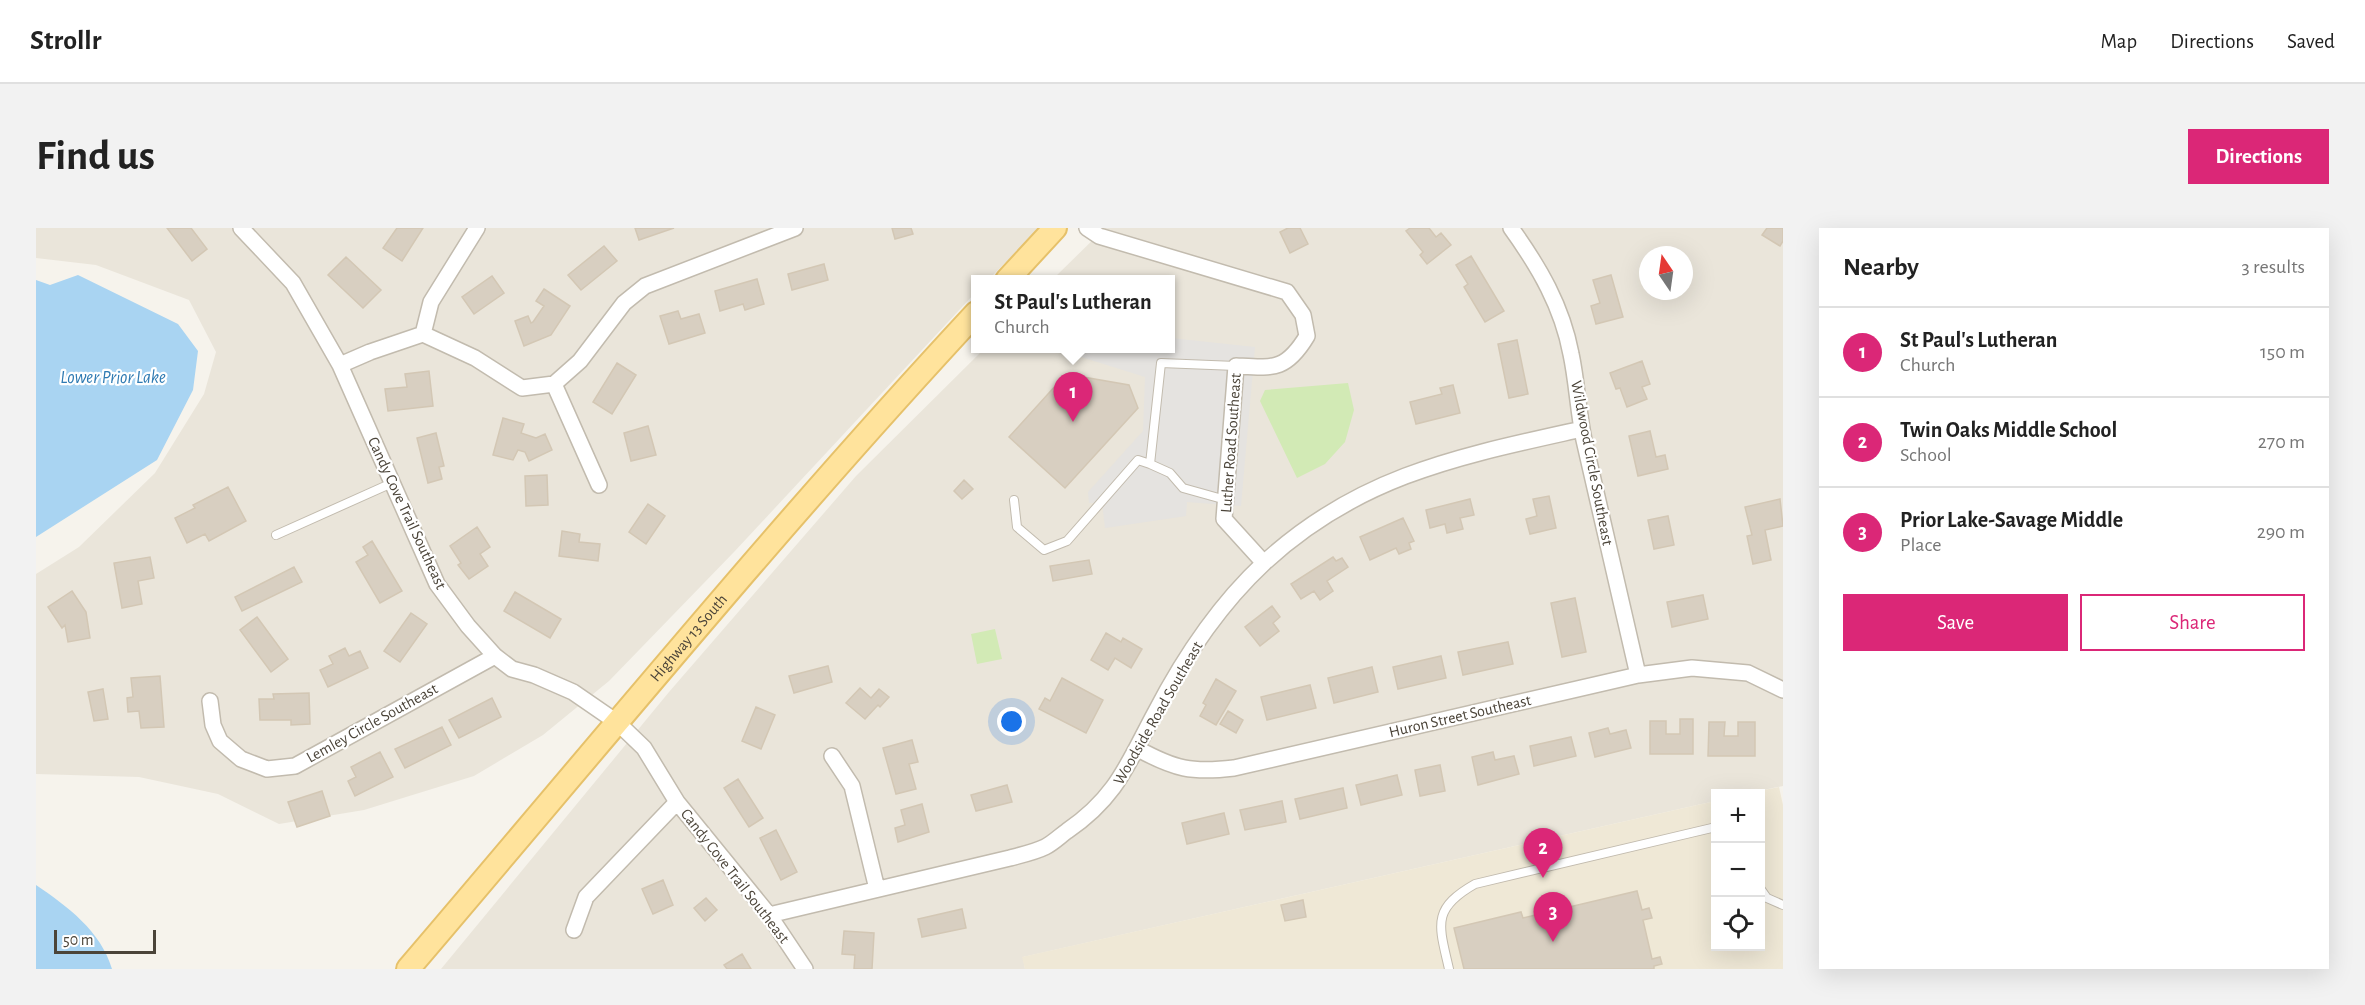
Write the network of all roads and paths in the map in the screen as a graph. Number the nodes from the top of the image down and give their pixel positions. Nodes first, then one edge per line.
1 (241, 228) edge
2 (477, 228) edge
3 (795, 228) edge
4 (1054, 228) edge
5 (1087, 228) edge
6 (1511, 228) edge
7 (1011, 275) edge
8 (971, 317) edge
9 (423, 334) junction
10 (340, 365) junction
11 (1236, 366) junction
12 (554, 384) junction
13 (1582, 429) junction
14 (1150, 464) junction
15 (392, 483) junction
16 (599, 485) dead end
17 (1014, 500) dead end
18 (1226, 500) junction
19 (276, 535) dead end
20 (1264, 563) junction
21 (495, 656) junction
22 (1638, 675) junction
23 (1783, 690) edge
24 (210, 701) dead end
25 (618, 723) junction
26 (1138, 749) junction
27 (832, 756) dead end
28 (677, 802) junction
29 (1711, 828) edge
30 (877, 889) junction
31 (1765, 895) edge
32 (1783, 905) edge
33 (769, 915) junction
34 (574, 930) dead end
35 (408, 969) edge
36 (805, 969) edge
37 (1449, 969) edge

1 - 10 street, Candy Cove Trail Southeast
2 - 9 street
3 - 12 street
4 - 7 main road
5 - 11 street, Luther Road Southeast
6 - 13 street, Wildwood Circle Southeast
8 - 25 main road, Highway 13 South
9 - 10 street
9 - 12 street
10 - 15 street, Candy Cove Trail Southeast
11 - 14 lane
11 - 18 street, Luther Road Southeast
12 - 16 street
13 - 20 street, Woodside Road Southeast
13 - 22 street, Wildwood Circle Southeast
14 - 17 lane
14 - 18 lane
15 - 19 lane
15 - 21 street, Candy Cove Trail Southeast
18 - 20 street, Luther Road Southeast
20 - 26 street, Woodside Road Southeast
21 - 24 street, Lemley Circle Southeast
21 - 25 street, Candy Cove Trail Southeast
22 - 23 street, Huron Street Southeast
22 - 26 street, Huron Street Southeast
25 - 28 street, Candy Cove Trail Southeast
25 - 35 main road, Highway 13 South
26 - 30 street, Woodside Road Southeast
27 - 30 street
28 - 33 street, Candy Cove Trail Southeast
28 - 34 street
29 - 37 lane
30 - 33 street, Woodside Road Southeast
31 - 32 lane
33 - 36 street, Candy Cove Trail Southeast

